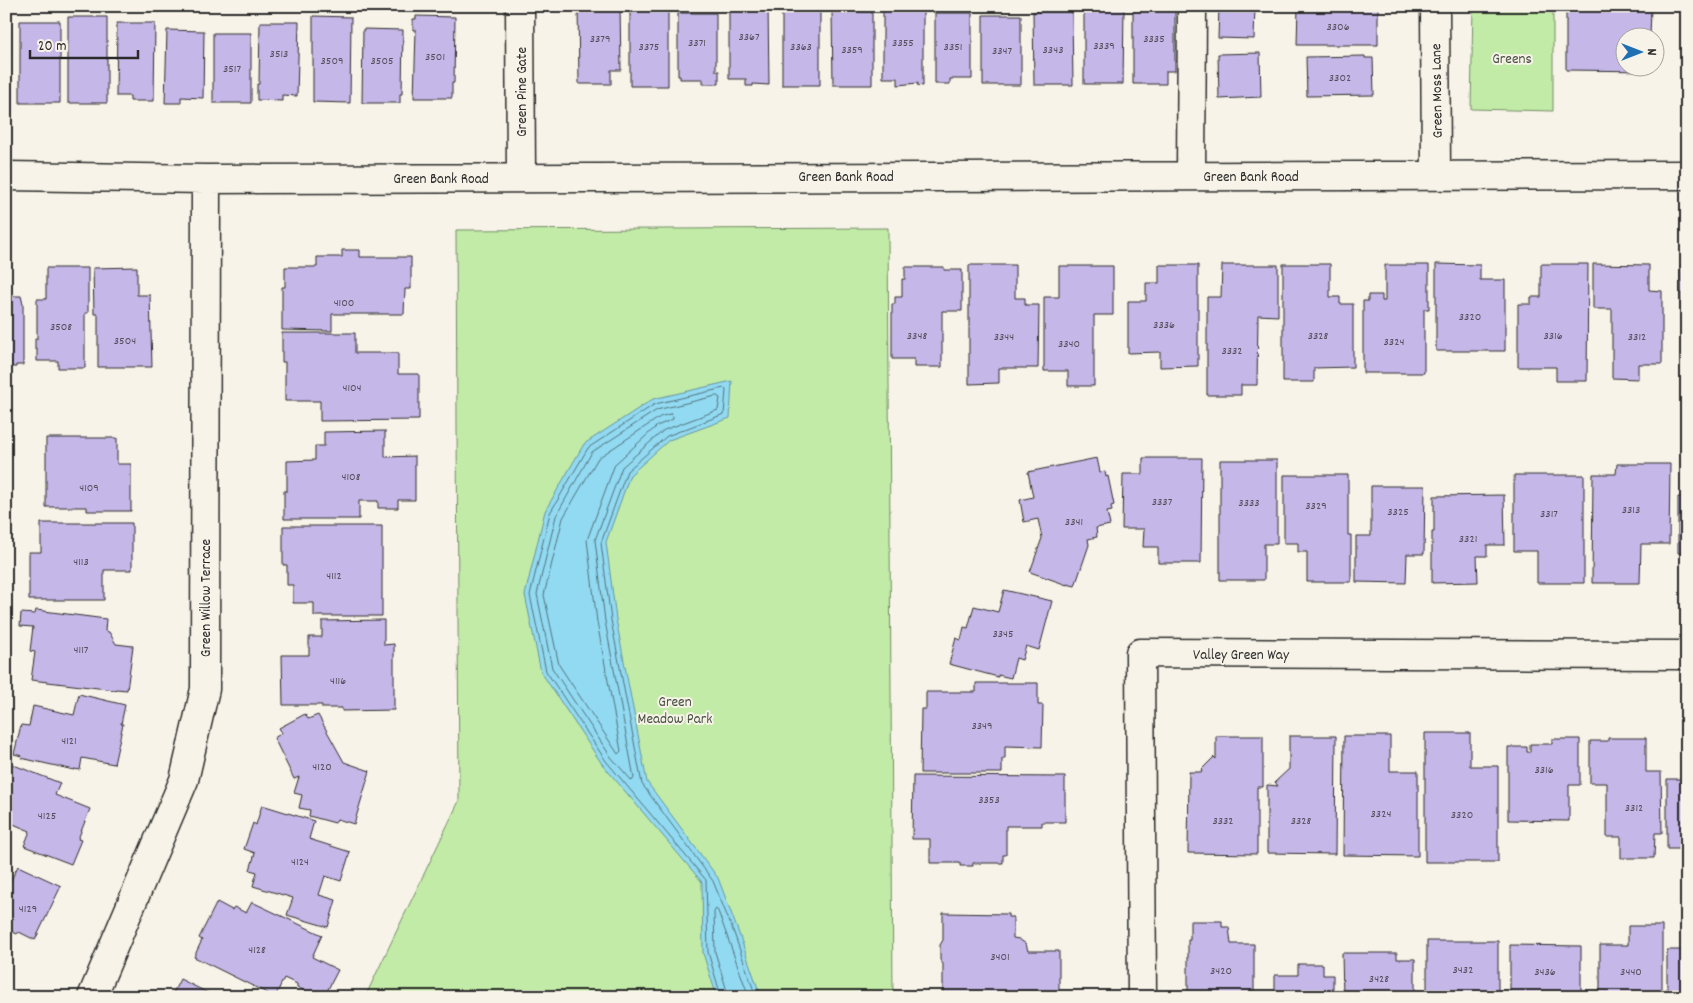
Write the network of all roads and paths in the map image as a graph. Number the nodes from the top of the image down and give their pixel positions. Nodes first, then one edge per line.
1 (520, 6) edge
2 (1192, 6) edge
3 (1435, 6) edge
4 (1436, 175) junction
5 (1687, 175) edge
6 (6, 176) edge
7 (1191, 176) junction
8 (521, 178) junction
9 (206, 179) junction
10 (1687, 655) edge
11 (92, 997) edge
12 (1142, 997) edge

1 - 8 street, Green Pine Gate
2 - 7 street
3 - 4 street, Green Moss Lane
4 - 5 street, Green Bank Road
4 - 7 street, Green Bank Road
6 - 9 street, Green Bank Road
7 - 8 street, Green Bank Road
8 - 9 street, Green Bank Road
9 - 11 street, Green Willow Terrace
10 - 12 street, Valley Green Way

